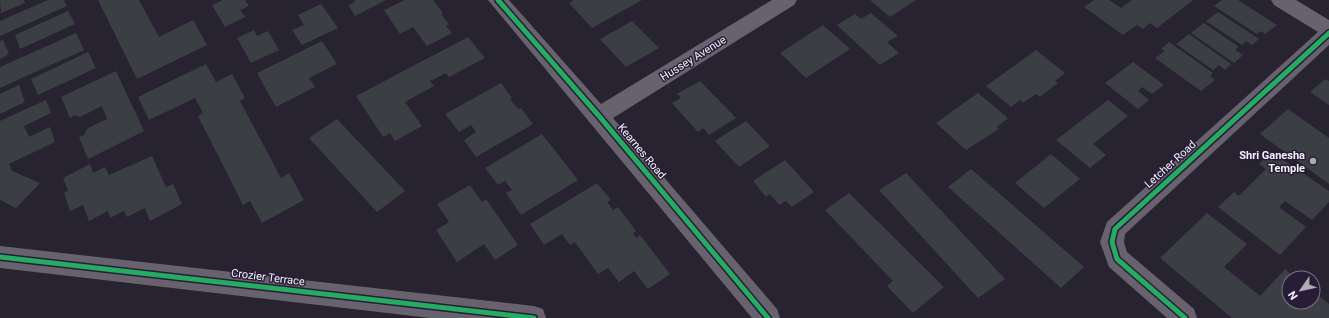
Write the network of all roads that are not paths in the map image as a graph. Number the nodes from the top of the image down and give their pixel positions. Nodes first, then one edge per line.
1 (498, 0) edge
2 (787, 0) edge
3 (1281, 0) edge
4 (1329, 29) edge
5 (1329, 33) edge
6 (599, 116) junction
7 (0, 256) edge
8 (534, 318) edge
9 (768, 318) edge
10 (1185, 318) edge

1 - 6 street, Kearnes Road
2 - 6 street, Hussey Avenue
3 - 4 street
5 - 10 street, Letcher Road
6 - 9 street, Kearnes Road
7 - 8 street, Crozier Terrace

